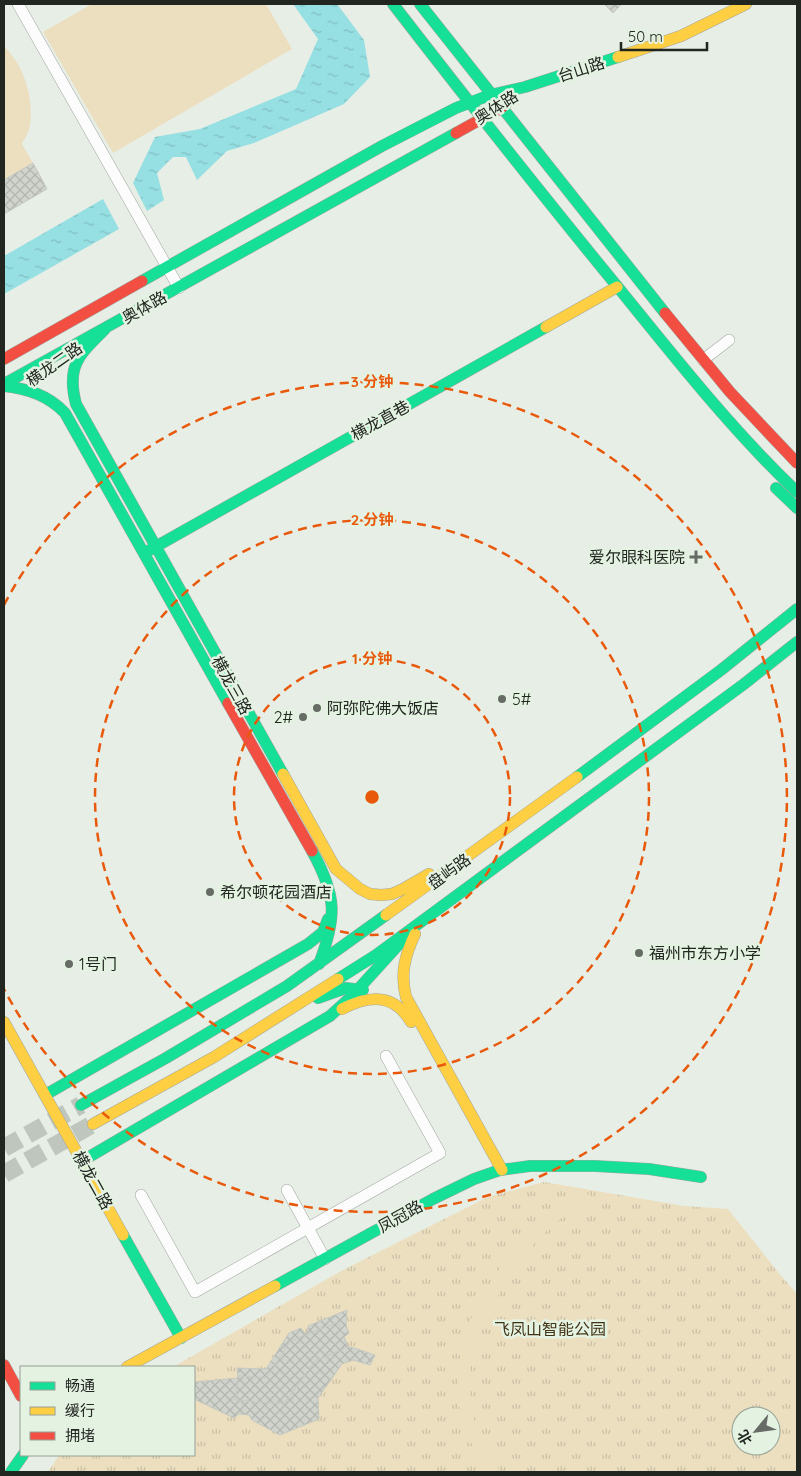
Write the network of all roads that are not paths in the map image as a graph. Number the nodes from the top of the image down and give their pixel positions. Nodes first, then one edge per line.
1 (18, 4) edge
2 (394, 4) edge
3 (420, 4) edge
4 (746, 4) edge
5 (525, 87) junction
6 (490, 95) junction
7 (469, 102) junction
8 (501, 108) junction
9 (481, 117) junction
10 (167, 267) junction
11 (617, 287) junction
12 (179, 288) junction
13 (105, 329) junction
14 (729, 340) dead end
15 (4, 358) edge
16 (703, 360) junction
17 (4, 385) edge
18 (20, 388) junction
19 (4, 399) edge
20 (759, 456) junction
21 (797, 463) edge
22 (797, 492) edge
23 (797, 508) edge
24 (155, 547) junction
25 (144, 553) junction
26 (797, 596) edge
27 (797, 609) edge
28 (781, 622) junction
29 (797, 642) edge
30 (797, 654) edge
31 (768, 666) junction
32 (508, 828) junction
33 (332, 904) junction
34 (419, 923) junction
35 (319, 964) junction
36 (359, 989) junction
37 (390, 1001) junction
38 (289, 1010) junction
39 (330, 1016) junction
40 (4, 1022) edge
41 (386, 1056) dead end
42 (45, 1095) junction
43 (81, 1105) tunnel mouth
44 (92, 1124) tunnel mouth
45 (82, 1161) junction
46 (498, 1171) junction
47 (701, 1176) dead end
48 (287, 1190) dead end
49 (141, 1195) dead end
50 (308, 1228) junction
51 (325, 1258) junction
52 (181, 1338) junction
53 (4, 1365) edge
54 (129, 1366) edge
55 (20, 1394) edge
56 (22, 1456) edge
57 (10, 1472) edge

1 - 10 street
2 - 7 main road
3 - 6 main road
4 - 5 main road, 台山路
5 - 6 main road, 奥体路
5 - 8 main road, 奥体路
6 - 7 main road, 奥体路
6 - 8 main road
7 - 9 main road
7 - 10 main road, 奥体路
8 - 9 main road, 奥体路
8 - 16 main road
9 - 11 main road
9 - 12 main road, 奥体路
10 - 12 street
10 - 15 main road, 奥体路
11 - 20 main road
11 - 24 main road, 横龙直巷
12 - 13 main road, 奥体路
13 - 17 main road, 奥体路
13 - 18 main road, 横龙二路
13 - 24 main road, 横龙三路
14 - 16 street
16 - 21 main road
17 - 18 main road, 横龙三路
18 - 19 main road, 横龙二路
18 - 25 main road, 横龙三路
20 - 22 main road
20 - 23 main road
24 - 25 main road, 横龙直巷
24 - 32 main road, 横龙三路
25 - 33 main road, 横龙三路
26 - 28 main road
27 - 28 main road, 盘屿路
28 - 32 main road, 盘屿路
29 - 31 main road, 盘屿路
30 - 31 main road
31 - 34 main road, 盘屿路
32 - 35 main road, 盘屿路
33 - 35 main road, 横龙三路
33 - 42 main road
34 - 36 main road
34 - 38 main road, 盘屿路
34 - 46 main road
35 - 43 main road, 盘屿路
36 - 37 main road
36 - 38 main road
36 - 39 main road
37 - 39 main road
37 - 46 main road
38 - 44 main road, 盘屿路
39 - 45 main road
40 - 42 main road, 横龙二路
41 - 50 street
42 - 45 main road, 横龙二路
45 - 52 main road, 横龙二路
46 - 47 main road, 凤冠路
46 - 51 main road, 凤冠路
48 - 50 street
49 - 50 street
50 - 51 street
51 - 52 main road, 凤冠路
52 - 54 main road, 凤冠路
53 - 55 main road
56 - 57 main road

